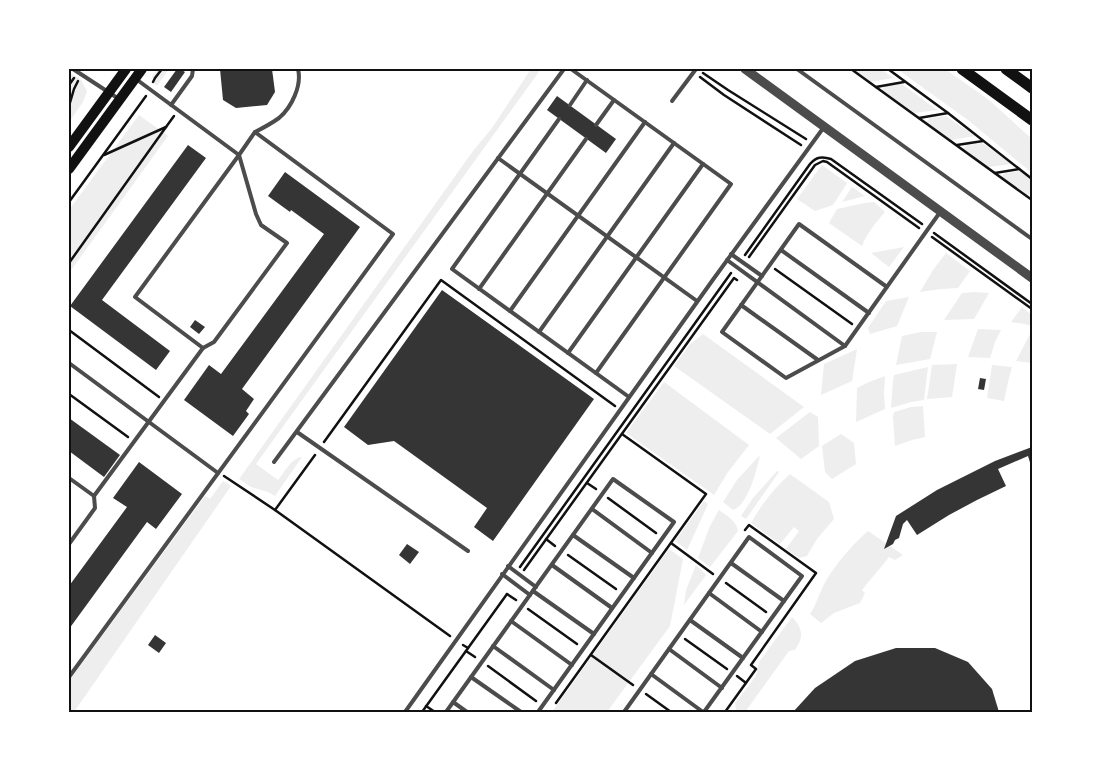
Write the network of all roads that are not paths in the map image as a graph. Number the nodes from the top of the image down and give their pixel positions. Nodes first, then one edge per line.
1 (73, 69) edge
2 (126, 69) edge
3 (142, 69) edge
4 (193, 69) edge
5 (298, 69) edge
6 (564, 69) edge
7 (571, 69) edge
8 (697, 69) edge
9 (745, 69) edge
10 (797, 69) edge
11 (962, 69) edge
12 (1006, 69) edge
13 (135, 78) junction
14 (587, 80) junction
15 (1032, 88) edge
16 (109, 92) junction
17 (119, 100) junction
18 (614, 100) junction
19 (672, 101) dead end
20 (171, 105) junction
21 (570, 105) dead end
22 (559, 119) dead end
23 (1032, 120) edge
24 (645, 122) junction
25 (596, 125) dead end
26 (824, 127) junction
27 (256, 132) junction
28 (586, 139) dead end
29 (674, 143) junction
30 (69, 147) edge
31 (239, 155) junction
32 (498, 158) junction
33 (703, 164) junction
34 (69, 169) edge
35 (520, 174) junction
36 (547, 193) junction
37 (941, 211) junction
38 (578, 216) junction
39 (607, 237) junction
40 (1032, 239) edge
41 (781, 250) junction
42 (731, 254) junction
43 (636, 257) junction
44 (727, 260) junction
45 (762, 276) junction
46 (664, 277) junction
47 (1032, 278) edge
48 (758, 282) junction
49 (887, 287) junction
50 (479, 289) junction
51 (697, 301) junction
52 (741, 305) junction
53 (510, 311) junction
54 (868, 313) junction
55 (539, 332) junction
56 (845, 346) junction
57 (203, 348) junction
58 (568, 353) junction
59 (818, 360) junction
60 (69, 363) edge
61 (596, 373) junction
62 (629, 397) junction
63 (149, 422) junction
64 (297, 432) junction
65 (274, 462) dead end
66 (218, 473) junction
67 (69, 478) edge
68 (94, 496) junction
69 (592, 509) junction
70 (573, 535) junction
71 (69, 544) edge
72 (468, 551) dead end
73 (652, 553) junction
74 (731, 563) junction
75 (552, 565) junction
76 (508, 566) junction
77 (502, 574) junction
78 (634, 578) junction
79 (533, 591) junction
80 (709, 594) junction
81 (784, 601) junction
82 (612, 608) junction
83 (690, 620) junction
84 (511, 621) junction
85 (762, 632) junction
86 (594, 634) junction
87 (493, 646) junction
88 (669, 649) junction
89 (743, 658) junction
90 (572, 665) junction
91 (651, 674) junction
92 (471, 676) junction
93 (69, 677) edge
94 (722, 688) junction
95 (554, 690) junction
96 (453, 702) junction
97 (405, 712) edge
98 (446, 712) edge
99 (467, 712) edge
100 (521, 712) edge
101 (538, 712) edge
102 (624, 712) edge
103 (704, 712) edge

1 - 16 lane
2 - 16 main road
3 - 13 main road
4 - 20 lane
5 - 27 lane
6 - 32 lane
7 - 14 lane
8 - 19 lane
9 - 26 street
10 - 40 lane
11 - 23 main road
12 - 15 main road
13 - 17 main road
13 - 20 lane
14 - 18 lane
14 - 21 lane
16 - 17 lane
16 - 30 main road
17 - 34 main road
18 - 24 lane
18 - 25 lane
20 - 31 lane
22 - 35 lane
24 - 29 lane
24 - 38 lane
26 - 37 street
26 - 42 lane
27 - 31 lane
27 - 66 lane
28 - 36 lane
29 - 33 lane
29 - 39 lane
31 - 57 lane
31 - 57 lane
32 - 35 lane
32 - 64 lane
33 - 43 lane
33 - 46 lane
35 - 36 lane
35 - 50 lane
36 - 38 lane
36 - 50 lane
37 - 47 street
37 - 49 lane
38 - 39 lane
38 - 53 lane
39 - 43 lane
39 - 55 lane
41 - 45 lane
41 - 49 lane
41 - 54 lane
42 - 44 lane
42 - 45 lane
43 - 46 lane
43 - 58 lane
44 - 48 lane
44 - 51 lane
45 - 48 lane
46 - 51 lane
46 - 61 lane
48 - 52 lane
48 - 56 lane
49 - 54 lane
50 - 53 lane
51 - 62 lane
52 - 59 lane
52 - 59 lane
53 - 55 lane
54 - 56 lane
55 - 58 lane
56 - 59 lane
57 - 63 lane
58 - 61 lane
60 - 63 lane
61 - 62 lane
62 - 76 lane
63 - 66 lane
63 - 68 lane
64 - 65 lane
64 - 72 lane
66 - 93 lane
67 - 68 lane
68 - 71 lane
69 - 70 lane
69 - 73 lane
69 - 73 lane
70 - 75 lane
70 - 78 lane
73 - 78 lane
74 - 80 lane
74 - 81 lane
74 - 81 lane
75 - 79 lane
75 - 82 lane
76 - 77 lane
76 - 79 lane
77 - 79 lane
77 - 97 lane
78 - 82 lane
79 - 84 lane
79 - 86 lane
80 - 83 lane
80 - 85 lane
81 - 85 lane
82 - 86 lane
83 - 88 lane
83 - 89 lane
84 - 87 lane
84 - 90 lane
85 - 89 lane
86 - 90 lane
87 - 92 lane
87 - 95 lane
88 - 91 lane
88 - 94 lane
89 - 94 lane
90 - 95 lane
91 - 102 lane
91 - 103 lane
92 - 96 lane
92 - 100 lane
94 - 103 lane
95 - 101 lane
96 - 98 lane
96 - 99 lane

